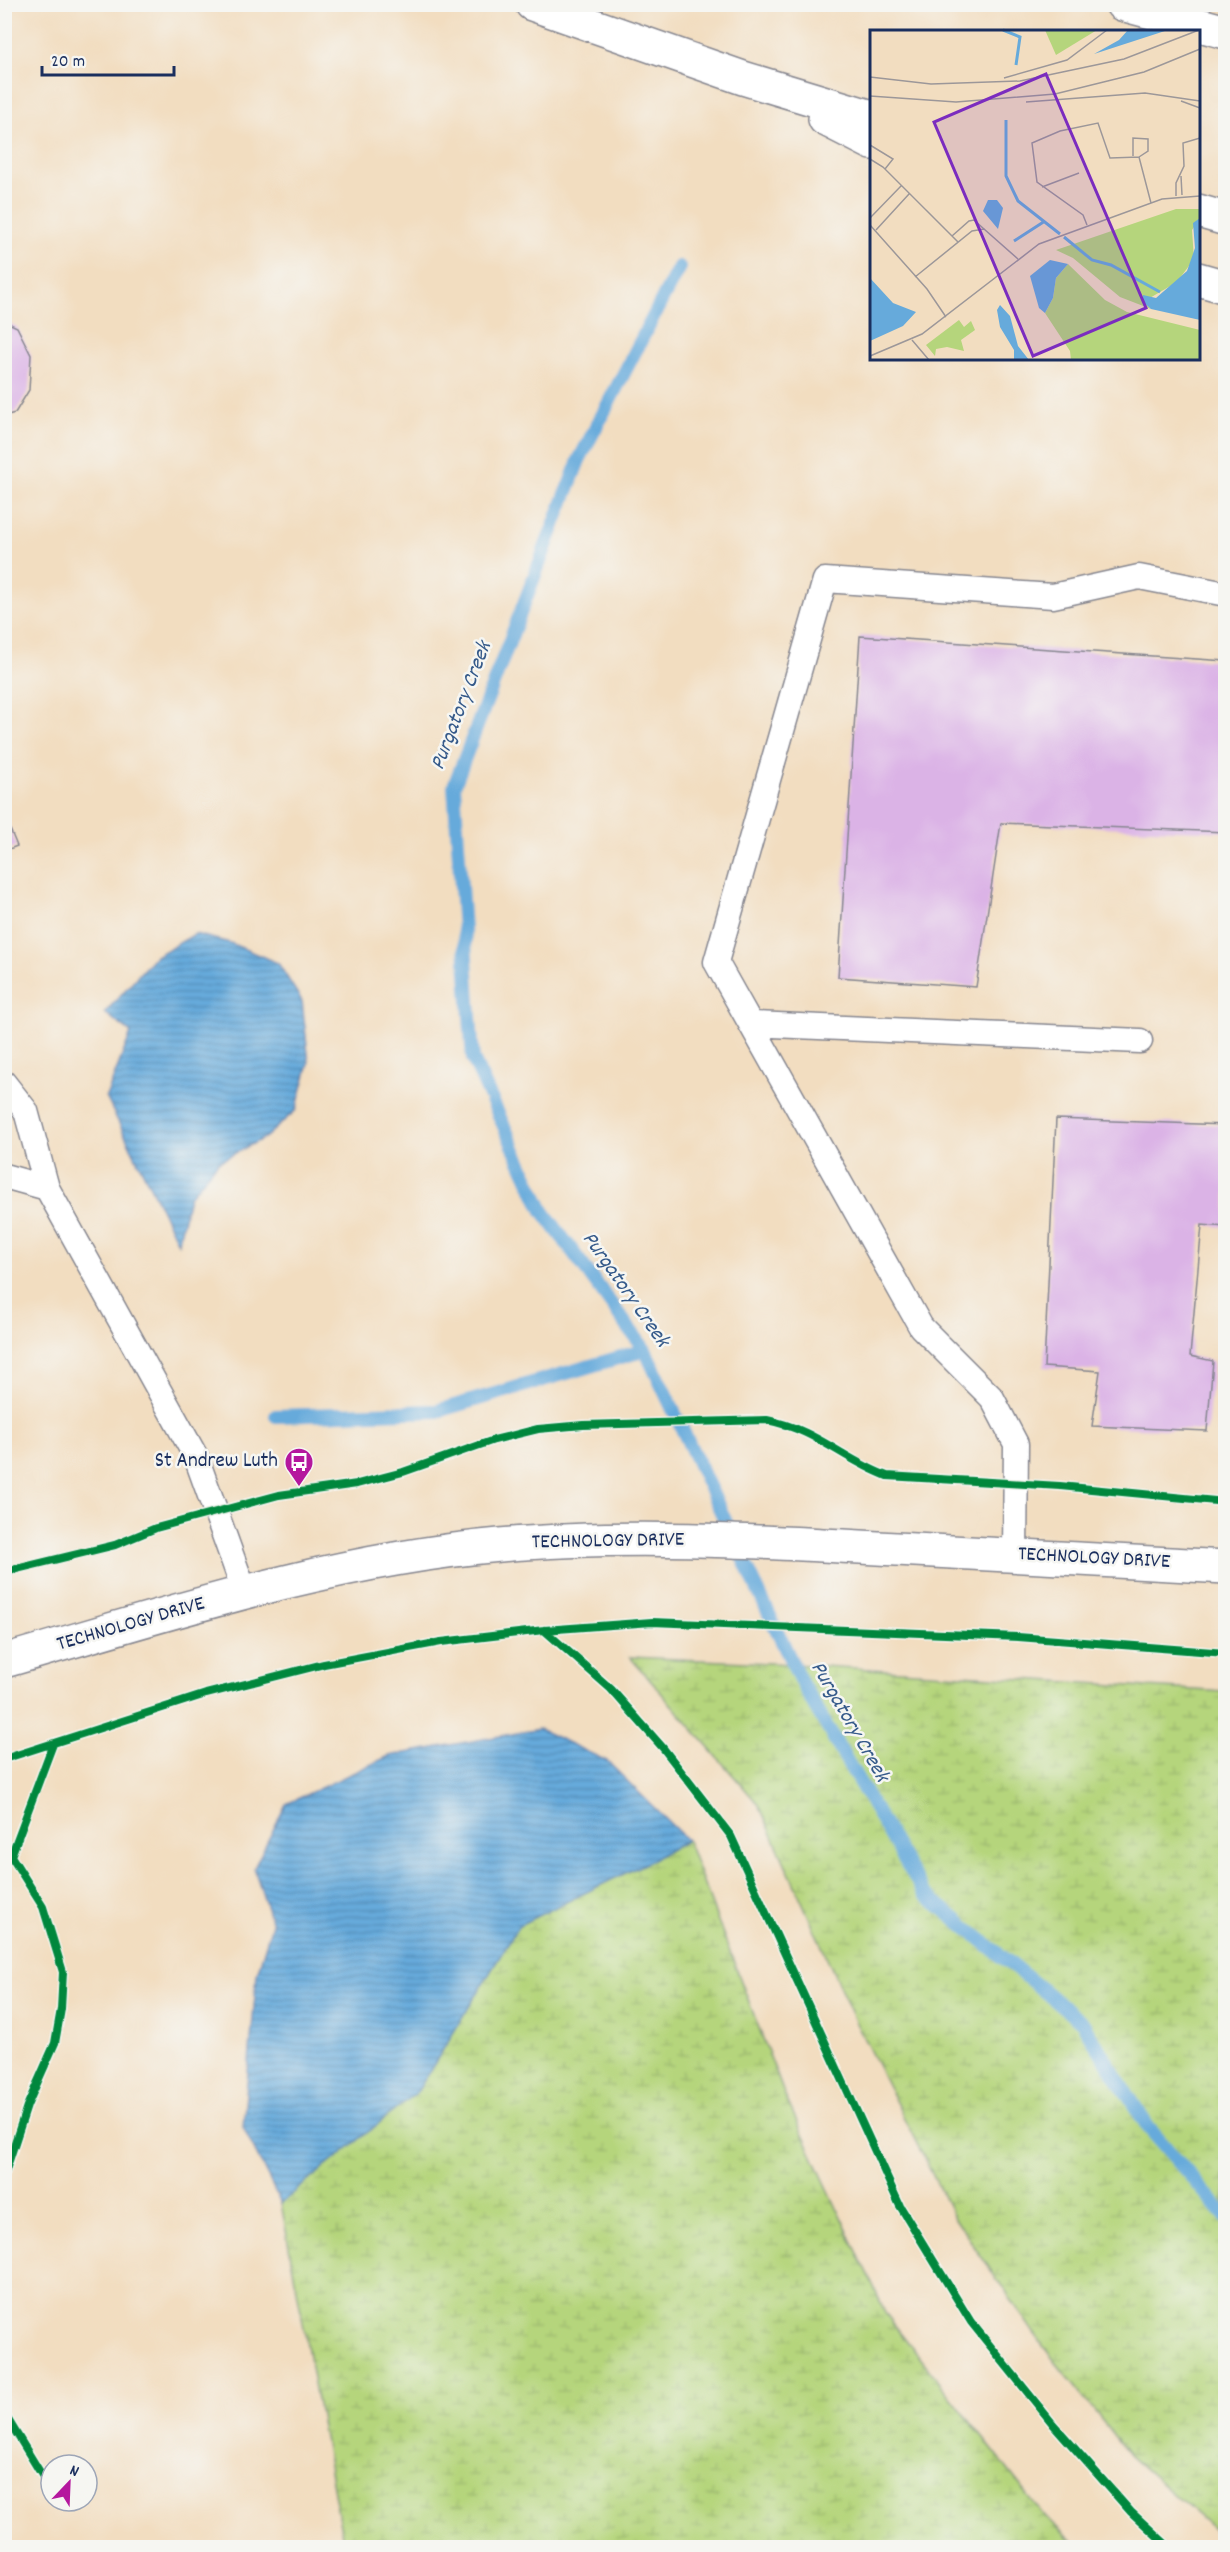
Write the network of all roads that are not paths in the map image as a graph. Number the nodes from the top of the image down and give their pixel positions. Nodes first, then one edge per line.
1 (532, 4) edge
2 (1122, 4) edge
3 (1226, 32) edge
4 (743, 78) junction
5 (870, 116) edge
6 (870, 142) edge
7 (1200, 212) edge
8 (1226, 219) edge
9 (1200, 280) edge
10 (1226, 287) edge
11 (1226, 594) edge
12 (752, 1024) junction
13 (1140, 1041) dead end
14 (4, 1083) edge
15 (4, 1176) edge
16 (46, 1188) junction
17 (1015, 1555) junction
18 (1226, 1567) edge
19 (245, 1593) junction
20 (4, 1661) edge

1 - 4 main road
2 - 3 main road
4 - 5 main road
4 - 6 main road
7 - 8 main road
9 - 10 main road
11 - 12 lane
12 - 13 lane
12 - 17 lane
14 - 16 lane
15 - 16 lane
16 - 19 lane
17 - 18 main road, TECHNOLOGY DRIVE
17 - 19 main road, TECHNOLOGY DRIVE
19 - 20 main road, TECHNOLOGY DRIVE

